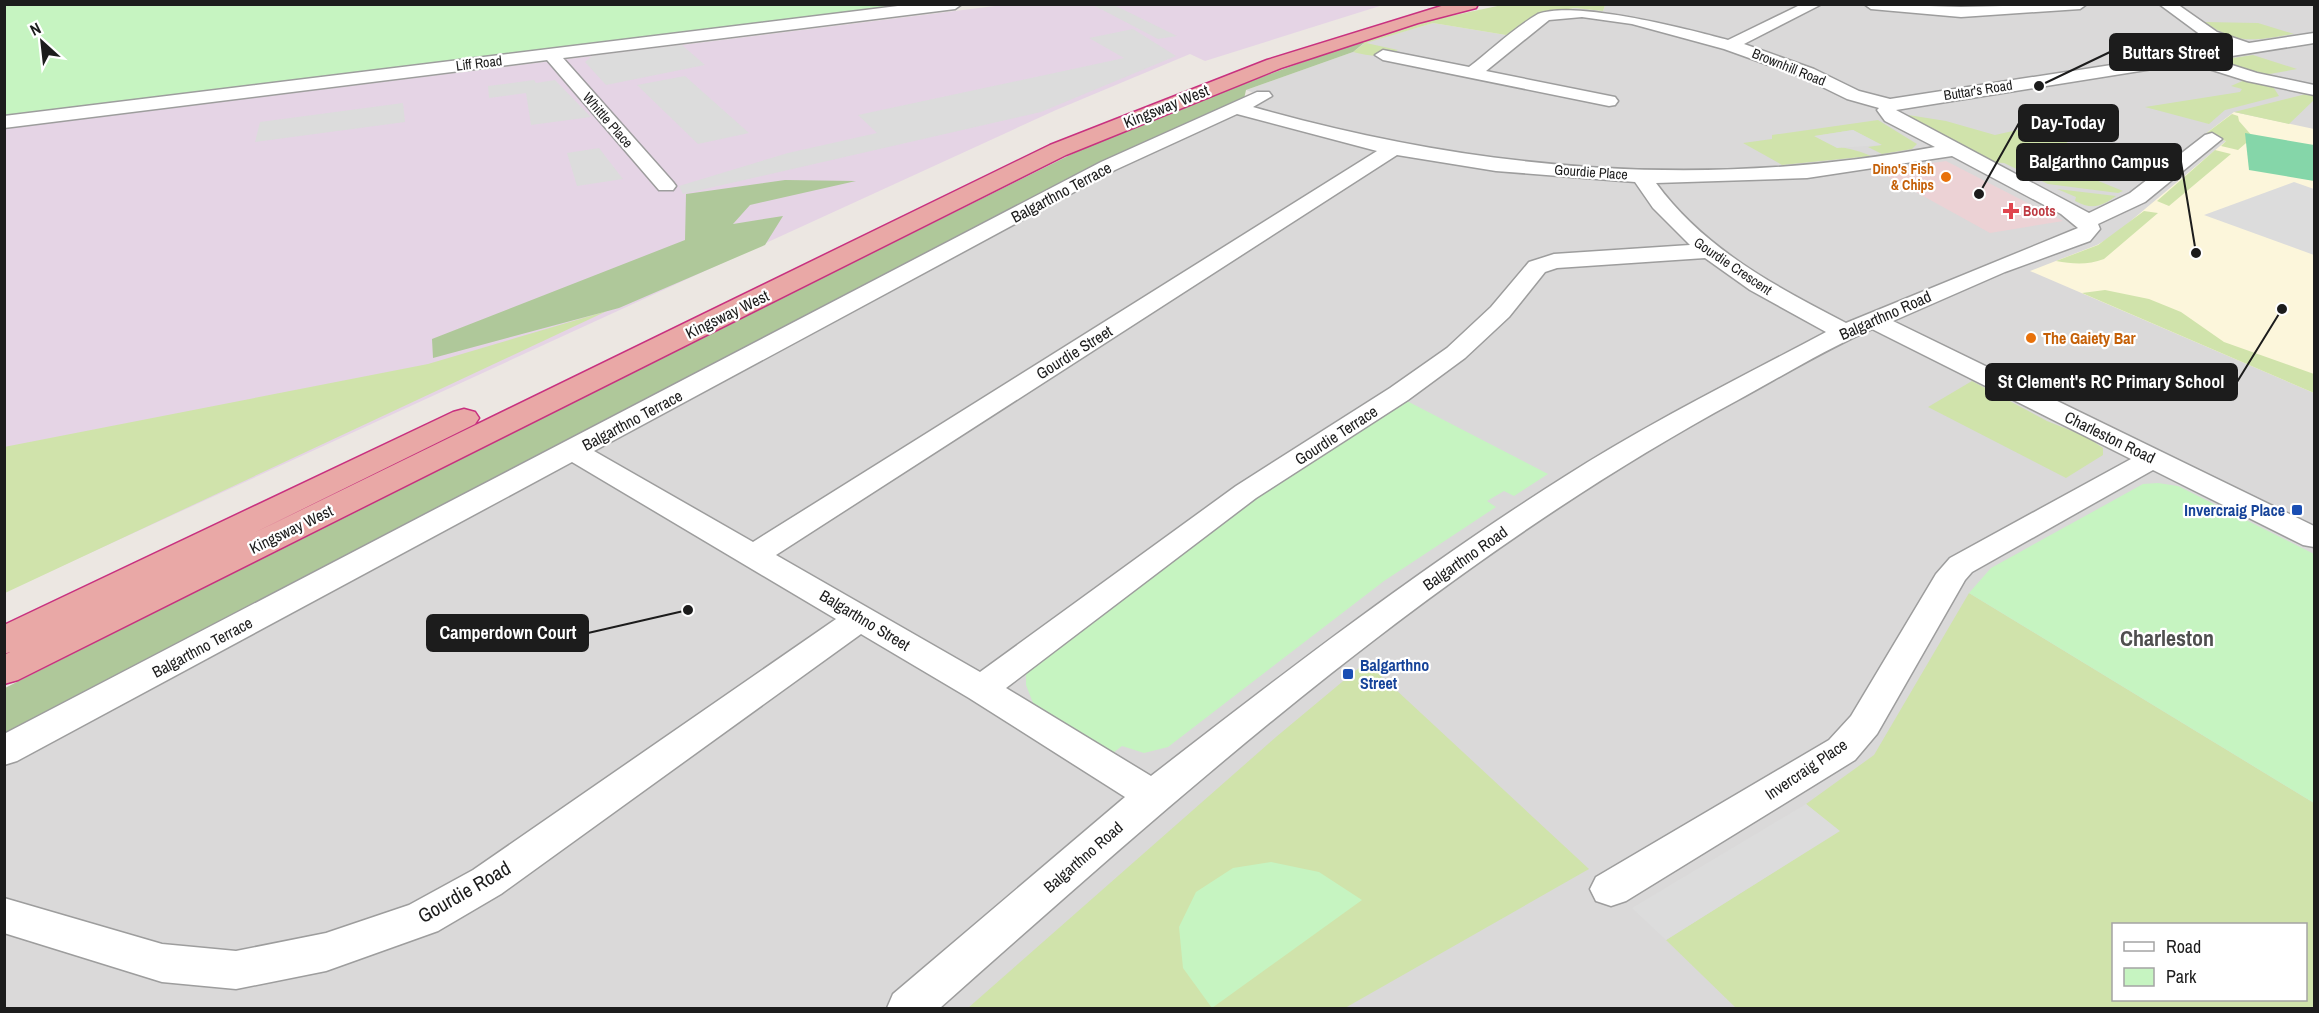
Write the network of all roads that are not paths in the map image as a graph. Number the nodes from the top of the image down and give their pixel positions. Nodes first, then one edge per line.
1 (955, 4) edge
2 (1428, 4) edge
3 (1470, 4) edge
4 (1815, 4) edge
5 (1870, 4) edge
6 (2080, 4) edge
7 (2166, 4) edge
8 (2314, 38) edge
9 (1730, 45) junction
10 (2247, 48) junction
11 (551, 54) junction
12 (1383, 55) dead end
13 (2190, 57) junction
14 (1472, 73) junction
15 (2314, 90) edge
16 (1263, 96) dead end
17 (1610, 101) dead end
18 (1890, 105) junction
19 (1236, 108) junction
20 (4, 122) edge
21 (2212, 139) dead end
22 (1394, 149) junction
23 (1951, 150) junction
24 (1641, 176) junction
25 (666, 186) dead end
26 (2086, 221) junction
27 (1709, 251) junction
28 (1859, 326) junction
29 (574, 451) junction
30 (2152, 458) junction
31 (2314, 538) edge
32 (755, 555) junction
33 (861, 618) junction
34 (4, 641) edge
35 (4, 671) edge
36 (981, 689) junction
37 (4, 751) edge
38 (1153, 796) junction
39 (1611, 889) dead end
40 (4, 915) edge
41 (909, 1008) edge

1 - 11 street, Liff Road
2 - 34 highway, Kingsway West
3 - 35 highway, Kingsway West
4 - 9 street
5 - 6 street
7 - 10 street
8 - 10 street, Buttar's Road
9 - 14 street, Brownhill Road
9 - 18 street, Brownhill Road
10 - 13 street, Buttar's Road
11 - 20 street, Liff Road
11 - 25 street, Whittle Place
12 - 14 street
13 - 15 street
13 - 18 street, Buttar's Road
14 - 17 street
16 - 19 street, Balgarthno Terrace
18 - 23 street
19 - 22 street, Gourdie Place
19 - 29 street, Balgarthno Terrace
21 - 26 street
22 - 24 street, Gourdie Place
22 - 32 street, Gourdie Street
23 - 24 street, Gourdie Place
23 - 26 street
24 - 27 street, Gourdie Crescent
26 - 28 street, Balgarthno Road
27 - 28 street, Gourdie Crescent
27 - 36 street, Gourdie Terrace
28 - 30 street, Charleston Road
28 - 38 street, Balgarthno Road
29 - 32 street, Balgarthno Street
29 - 37 street, Balgarthno Terrace
30 - 31 street, Charleston Road
30 - 39 street, Invercraig Place
32 - 33 street, Balgarthno Street
33 - 36 street, Balgarthno Street
33 - 40 street, Gourdie Road
36 - 38 street, Balgarthno Street
38 - 41 street, Balgarthno Road

